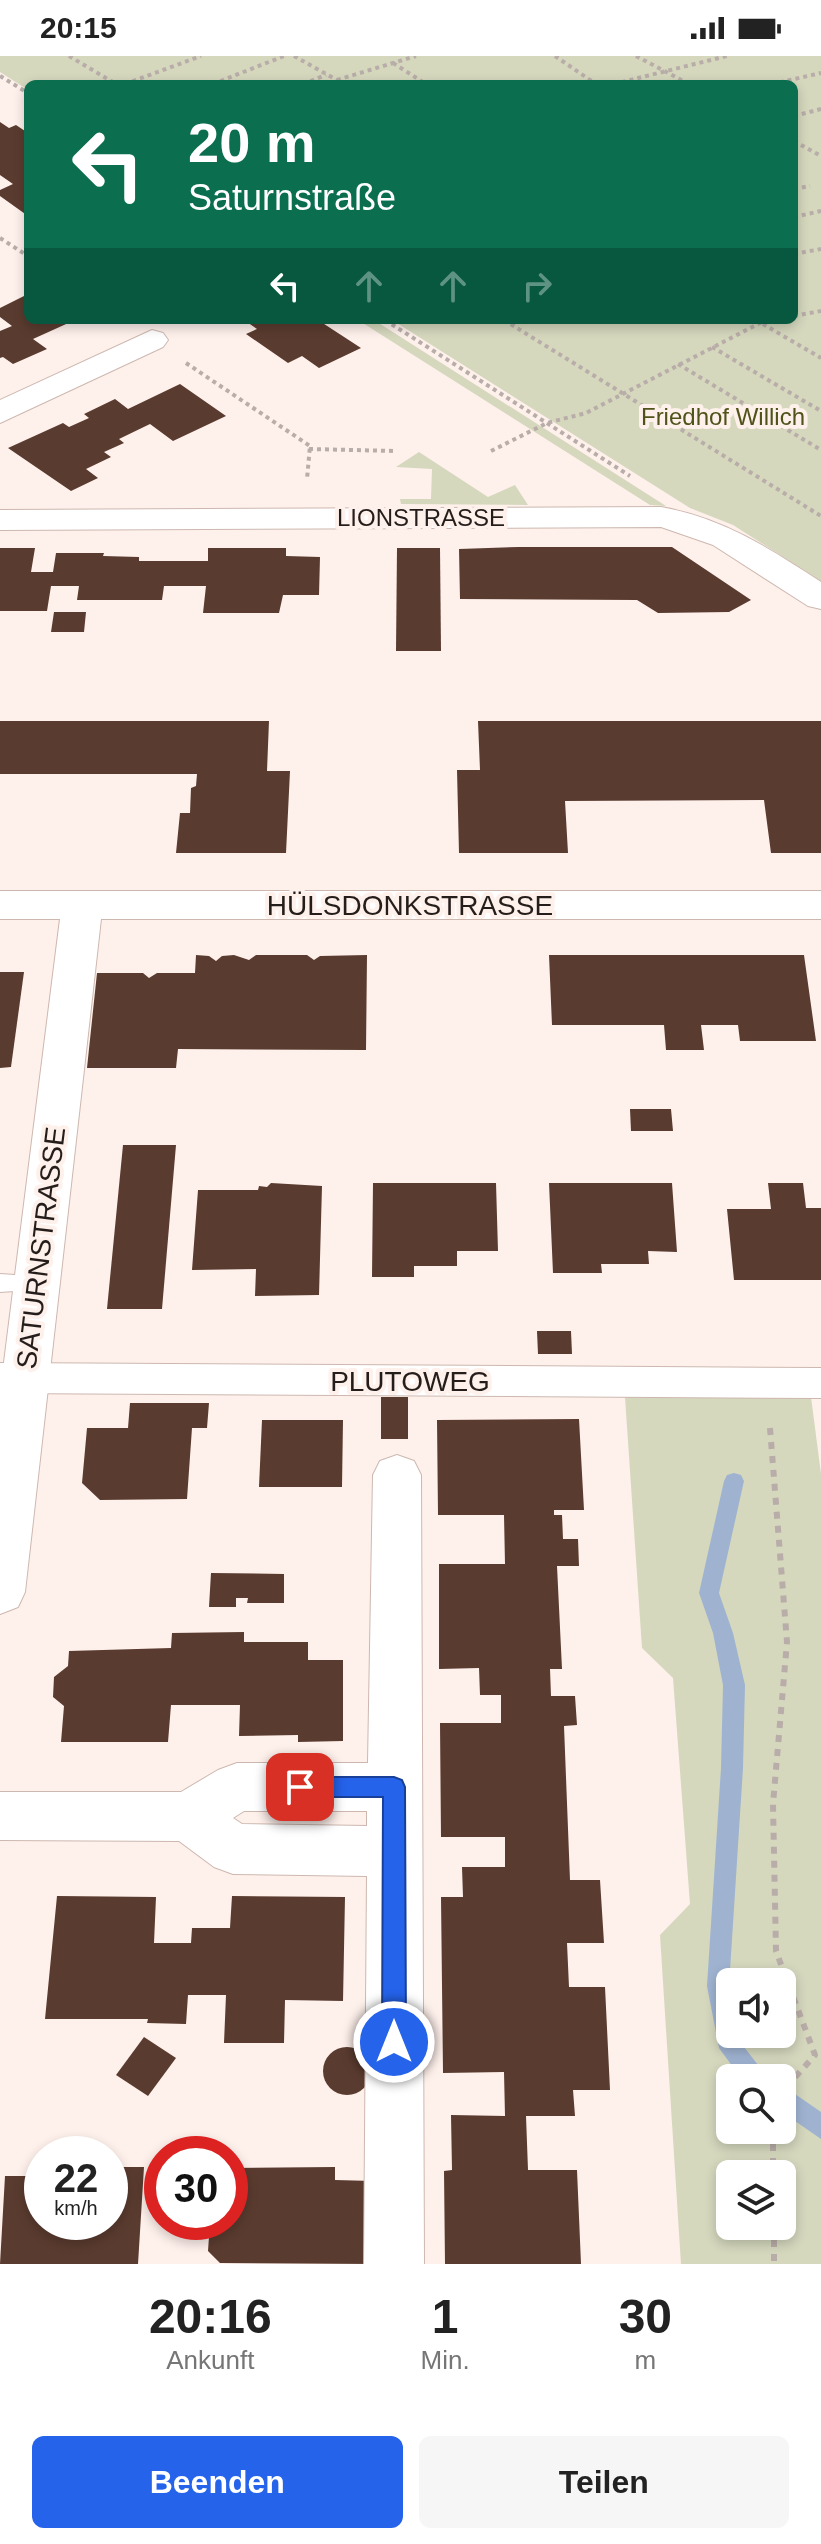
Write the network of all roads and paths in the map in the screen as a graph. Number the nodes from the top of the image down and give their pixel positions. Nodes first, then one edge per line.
1 (69, 56) edge
2 (201, 56) edge
3 (284, 56) edge
4 (294, 56) edge
5 (416, 56) edge
6 (555, 56) edge
7 (636, 56) edge
8 (727, 56) edge
9 (392, 63) junction
10 (663, 70) junction
11 (821, 73) edge
12 (327, 75) junction
13 (0, 76) edge
14 (109, 80) edge
15 (136, 80) edge
16 (223, 80) edge
17 (314, 80) edge
18 (337, 80) joint
19 (420, 80) edge
20 (590, 80) edge
21 (628, 80) edge
22 (682, 80) edge
23 (790, 80) edge
24 (24, 91) edge
25 (819, 111) edge
26 (798, 115) edge
27 (798, 143) edge
28 (821, 156) edge
29 (810, 186) dead end
30 (798, 188) edge
31 (821, 211) edge
32 (798, 216) edge
33 (0, 238) edge
34 (821, 249) edge
35 (24, 253) edge
36 (798, 253) edge
37 (821, 311) edge
38 (798, 315) edge
39 (391, 324) edge
40 (511, 324) edge
41 (753, 324) edge
42 (763, 324) edge
43 (152, 340) joint
44 (712, 347) junction
45 (821, 358) edge
46 (677, 364) junction
47 (623, 393) junction
48 (821, 411) edge
49 (0, 413) edge
50 (547, 423) junction
51 (309, 449) junction
52 (821, 450) edge
53 (396, 451) dead end
54 (491, 451) dead end
55 (821, 516) edge
56 (304, 517) junction
57 (0, 520) edge
58 (704, 526) junction
59 (821, 598) edge
60 (0, 905) edge
61 (82, 905) junction
62 (821, 905) edge
63 (18, 1283) edge
64 (13, 1378) edge
65 (821, 1383) edge
66 (767, 1384) junction
67 (397, 1475) dead end
68 (0, 1592) edge
69 (394, 1787) junction
70 (0, 1816) edge
71 (188, 1817) junction
72 (394, 1851) junction
73 (796, 2076) edge
74 (774, 2240) edge
75 (394, 2264) edge
76 (774, 2264) edge

1 - 14 path
2 - 15 path
3 - 16 path
4 - 12 path
5 - 9 path
6 - 20 path
7 - 10 path
8 - 10 path
9 - 18 path
9 - 19 path
10 - 21 path
10 - 22 path
11 - 23 path
12 - 17 path
12 - 18 path
13 - 24 path
25 - 26 path
27 - 28 path
29 - 30 path
31 - 32 path
33 - 35 path
34 - 36 path
37 - 38 path
39 - 50 path
40 - 47 path
41 - 44 path
42 - 45 path
43 - 49 street
43 - 51 path
44 - 46 path
44 - 48 path
46 - 47 path
46 - 52 path
47 - 50 path
47 - 55 path
50 - 54 path
50 - 58 path
51 - 53 path
51 - 56 path
56 - 57 street, LIONSTRASSE
56 - 58 street, LIONSTRASSE
58 - 59 street, LIONSTRASSE
60 - 61 street, HÜLSDONKSTRASSE
61 - 62 street, HÜLSDONKSTRASSE
61 - 63 street, SATURNSTRASSE
63 - 64 street, SATURNSTRASSE
64 - 66 street, PLUTOWEG
64 - 68 street, SATURNSTRASSE
65 - 66 street, PLUTOWEG
66 - 73 path
67 - 69 street
69 - 71 street
69 - 72 street
70 - 71 street
71 - 72 street
72 - 75 street
74 - 76 path

